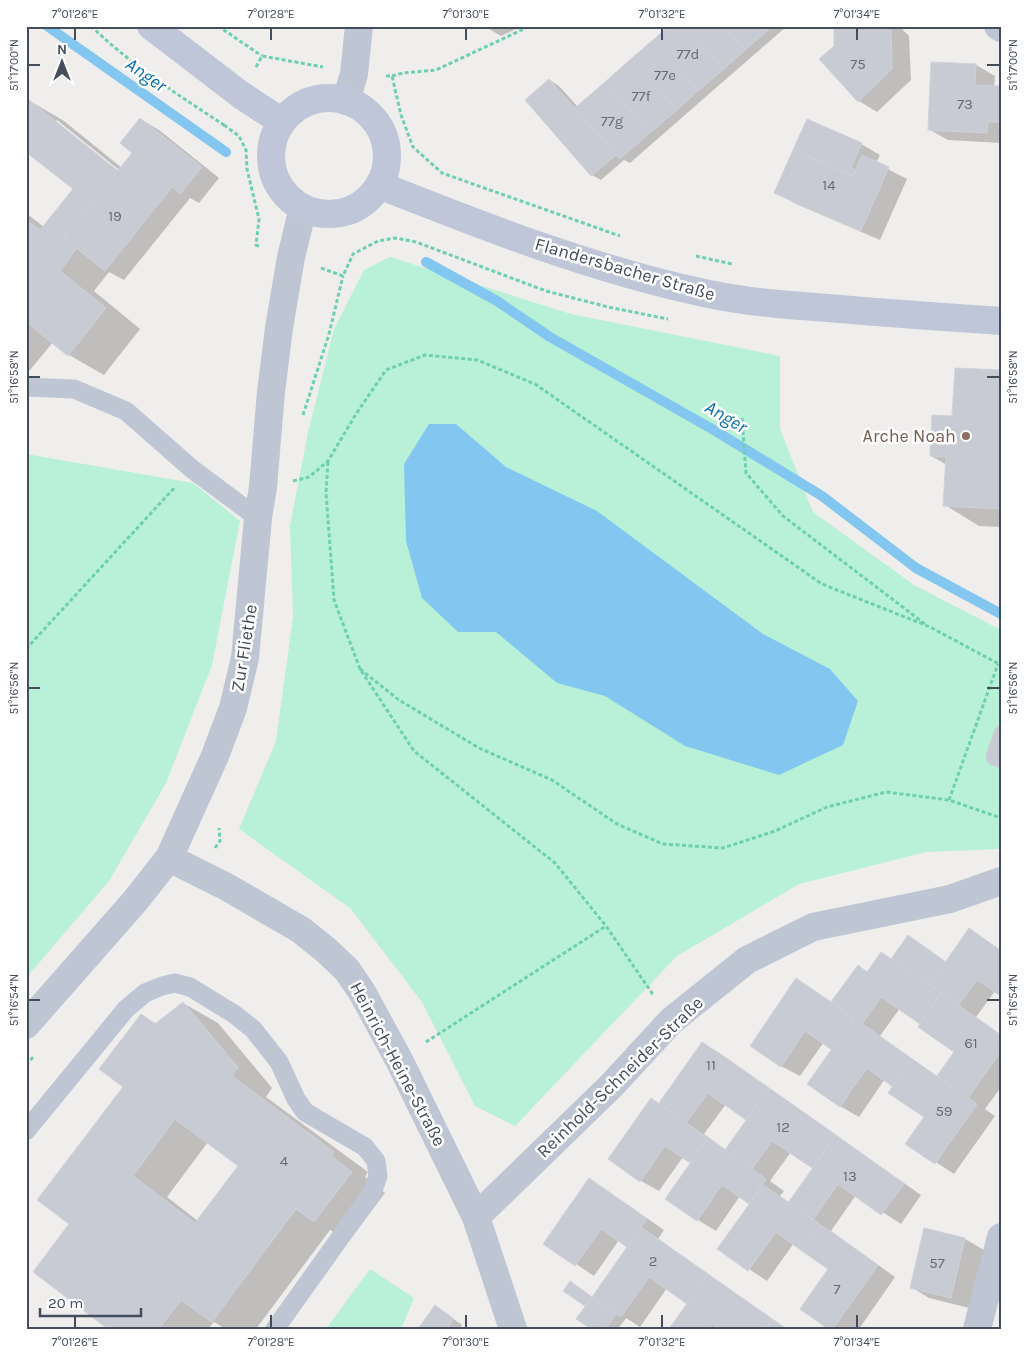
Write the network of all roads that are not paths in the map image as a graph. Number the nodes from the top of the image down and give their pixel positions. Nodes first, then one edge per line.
1 (151, 26) edge
2 (359, 26) edge
3 (346, 101) junction
4 (282, 122) junction
5 (379, 185) junction
6 (303, 208) junction
7 (1001, 321) edge
8 (26, 387) edge
9 (258, 518) junction
10 (169, 858) junction
11 (1001, 881) edge
12 (26, 1025) edge
13 (26, 1131) edge
14 (476, 1217) junction
15 (1001, 1237) edge
16 (275, 1329) edge
17 (513, 1329) edge
18 (977, 1329) edge

1 - 4 street
2 - 3 street
3 - 4 street
3 - 5 street
4 - 6 street
5 - 6 street
5 - 7 street, Flandersbacher Straße
6 - 9 street, Zur Fliethe
8 - 9 lane
9 - 10 street, Zur Fliethe
10 - 12 street, Zur Fliethe
10 - 14 street, Heinrich-Heine-Straße
11 - 14 street, Reinhold-Schneider-Straße
13 - 16 lane
14 - 17 street, Heinrich-Heine-Straße
15 - 18 street

